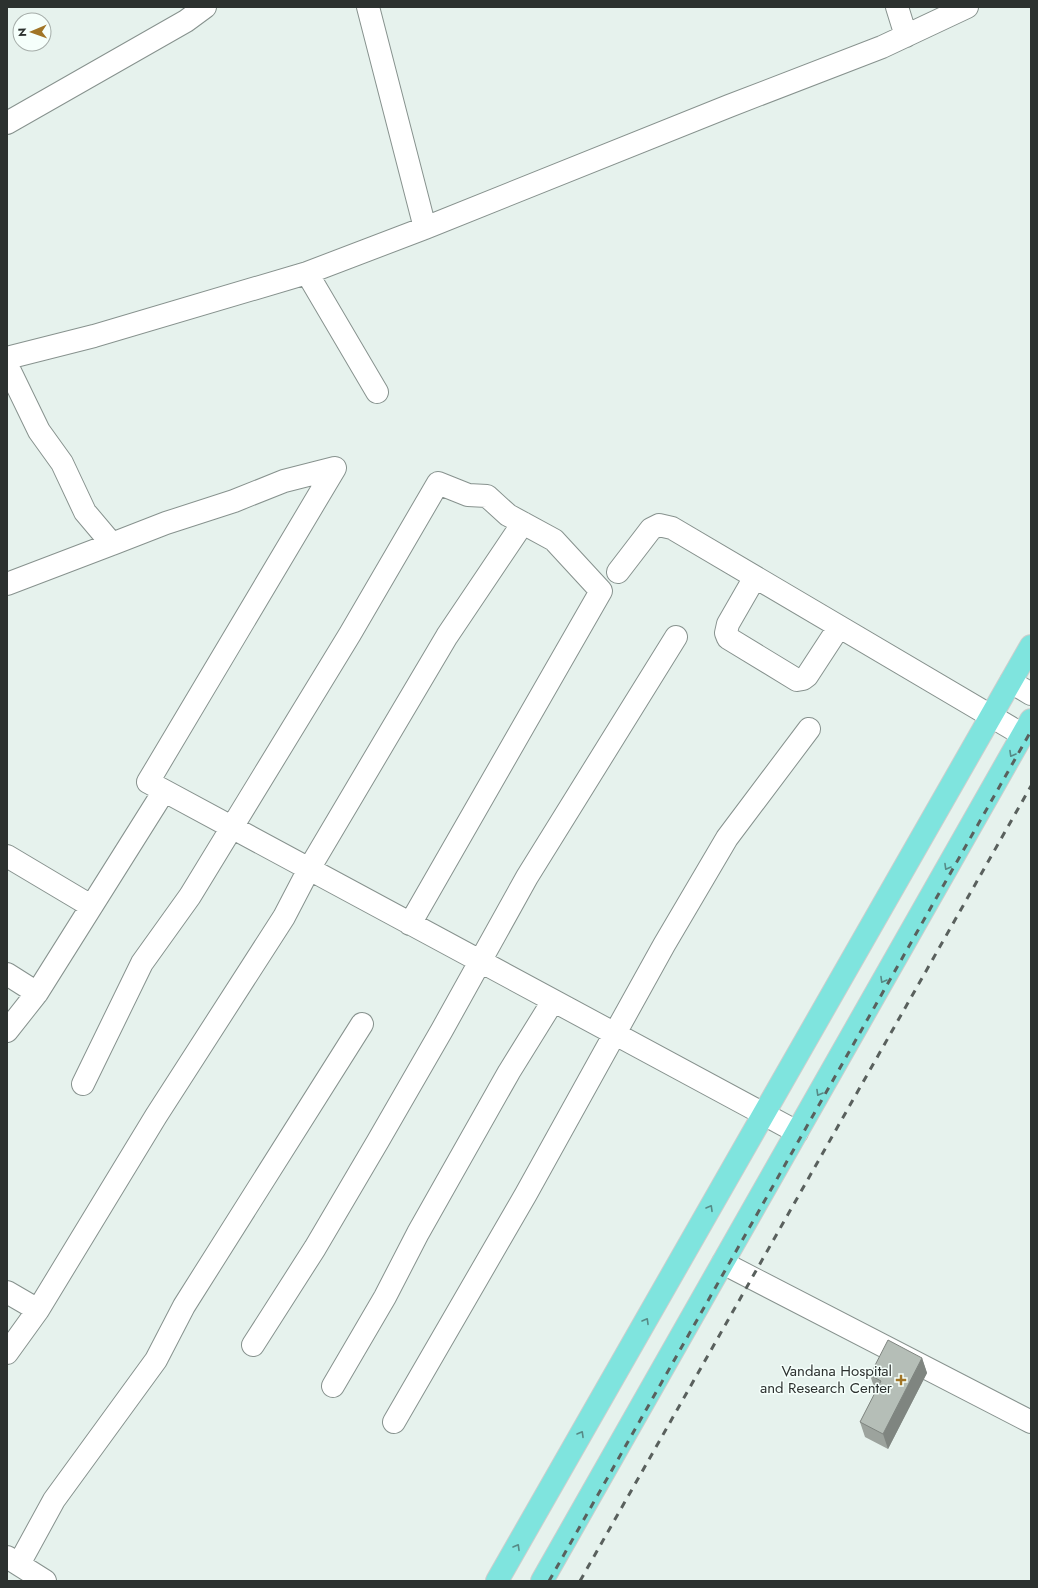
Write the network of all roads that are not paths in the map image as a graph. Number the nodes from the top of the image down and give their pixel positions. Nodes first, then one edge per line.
1 (205, 7) edge
2 (368, 7) edge
3 (897, 7) edge
4 (967, 7) edge
5 (906, 36) junction
6 (7, 124) edge
7 (425, 228) junction
8 (307, 273) junction
9 (7, 358) edge
10 (7, 365) edge
11 (377, 392) dead end
12 (523, 523) junction
13 (112, 544) junction
14 (618, 572) dead end
15 (755, 577) junction
16 (7, 584) edge
17 (838, 627) junction
18 (676, 637) dead end
19 (1031, 646) edge
20 (1011, 682) junction
21 (1031, 694) edge
22 (991, 716) junction
23 (1027, 727) edge
24 (809, 729) dead end
25 (164, 791) junction
26 (231, 827) junction
27 (7, 856) edge
28 (309, 869) junction
29 (91, 906) junction
30 (410, 924) junction
31 (479, 961) junction
32 (7, 974) edge
33 (37, 992) junction
34 (553, 1001) junction
35 (362, 1024) dead end
36 (7, 1030) edge
37 (614, 1034) junction
38 (83, 1084) dead end
39 (764, 1115) junction
40 (797, 1132) junction
41 (723, 1263) junction
42 (7, 1292) edge
43 (38, 1310) junction
44 (253, 1345) dead end
45 (7, 1353) edge
46 (333, 1386) dead end
47 (394, 1422) dead end
48 (1031, 1422) edge
49 (13, 1560) edge
50 (45, 1581) edge
51 (497, 1581) edge
52 (542, 1581) edge

1 - 6 street
2 - 7 street
3 - 5 street
4 - 5 street
5 - 7 street
7 - 8 street
8 - 9 street
8 - 11 street
10 - 13 street
12 - 26 street
12 - 28 street
12 - 30 street
13 - 16 street
13 - 25 street
14 - 15 street
15 - 17 street
15 - 17 street
17 - 22 street
18 - 31 street
19 - 20 main road
20 - 21 street
20 - 22 main road
22 - 23 street
22 - 39 main road
23 -> 40 main road
24 - 37 street
25 - 26 street
25 - 29 street
26 - 28 street
26 - 38 street
27 - 29 street
28 - 30 street
28 - 43 street
29 - 33 street
30 - 31 street
31 - 34 street
31 - 44 street
32 - 33 street
33 - 36 street
34 - 37 street
34 - 46 street
35 - 49 street
37 - 39 street
37 - 47 street
39 - 40 street
51 -> 39 main road
40 - 41 main road
41 - 48 street
41 - 52 main road
42 - 43 street
43 - 45 street
49 - 50 street

